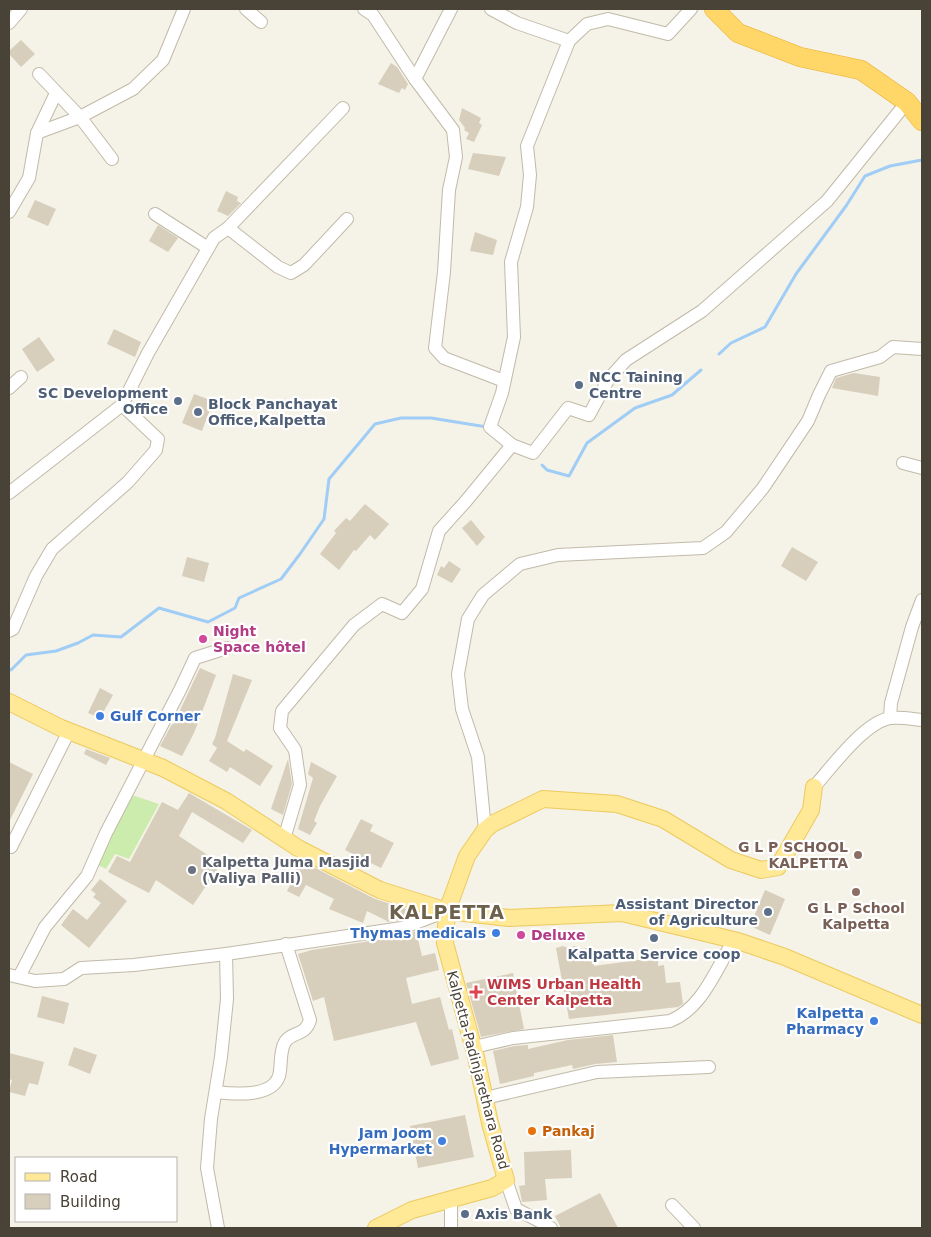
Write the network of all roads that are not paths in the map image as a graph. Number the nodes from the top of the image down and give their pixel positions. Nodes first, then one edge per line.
1 (21, 9) edge
2 (184, 9) edge
3 (246, 9) edge
4 (364, 9) edge
5 (451, 9) edge
6 (491, 9) edge
7 (691, 9) edge
8 (714, 9) edge
9 (260, 22) dead end
10 (9, 23) edge
11 (569, 41) junction
12 (39, 74) dead end
13 (415, 79) junction
14 (56, 93) junction
15 (907, 102) junction
16 (343, 108) dead end
17 (80, 118) junction
18 (922, 121) edge
19 (37, 133) junction
20 (112, 159) dead end
21 (9, 212) edge
22 (155, 214) dead end
23 (347, 219) dead end
24 (228, 228) junction
25 (208, 248) junction
26 (922, 349) edge
27 (21, 377) dead end
28 (504, 382) junction
29 (9, 388) edge
30 (122, 405) junction
31 (512, 445) junction
32 (903, 464) dead end
33 (922, 468) edge
34 (9, 493) edge
35 (922, 600) edge
36 (9, 631) edge
37 (227, 648) dead end
38 (9, 702) edge
39 (890, 718) junction
40 (922, 720) edge
41 (69, 731) junction
42 (144, 761) junction
43 (814, 787) joint
44 (485, 830) junction
45 (284, 839) junction
46 (9, 846) edge
47 (447, 912) junction
48 (732, 940) junction
49 (286, 944) junction
50 (226, 954) junction
51 (14, 976) edge
52 (922, 1015) edge
53 (474, 1047) junction
54 (709, 1067) dead end
55 (216, 1092) junction
56 (485, 1098) junction
57 (506, 1180) junction
58 (451, 1199) junction
59 (672, 1205) dead end
60 (218, 1228) edge
61 (376, 1228) edge
62 (451, 1228) edge
63 (551, 1228) edge
64 (694, 1228) edge

1 - 10 street
2 - 17 street
3 - 9 street
4 - 13 street
5 - 13 street
6 - 11 street
7 - 11 street
8 - 15 highway
11 - 28 street
12 - 14 street
13 - 28 street
14 - 17 street
14 - 19 street
15 - 18 highway
15 - 31 street
16 - 24 street
17 - 19 street
17 - 20 street
19 - 21 street
22 - 25 street
23 - 24 street
24 - 25 street
25 - 30 street
26 - 44 street
27 - 29 street
28 - 31 street
30 - 34 street
30 - 36 street
31 - 45 street
32 - 33 street
35 - 39 street
37 - 42 street
38 - 41 main road
39 - 40 street
39 - 43 street
41 - 42 main road
41 - 46 street
42 - 45 main road
42 - 51 street
43 - 44 main road
44 - 47 main road, Kalpetta-Padinjarethara Road
45 - 47 main road
47 - 48 main road
47 - 49 street
47 - 53 main road, Kalpetta-Padinjarethara Road
48 - 52 main road
48 - 53 street
49 - 50 street
49 - 55 street
50 - 51 street
50 - 55 street
53 - 56 main road, Kalpetta-Padinjarethara Road
54 - 56 street
55 - 60 street
56 - 57 main road, Kalpetta-Padinjarethara Road
57 - 58 main road, Kalpetta-Padinjarethara Road
57 - 63 street
58 - 61 main road, Kalpetta-Padinjarethara Road
58 - 62 street
59 - 64 street

